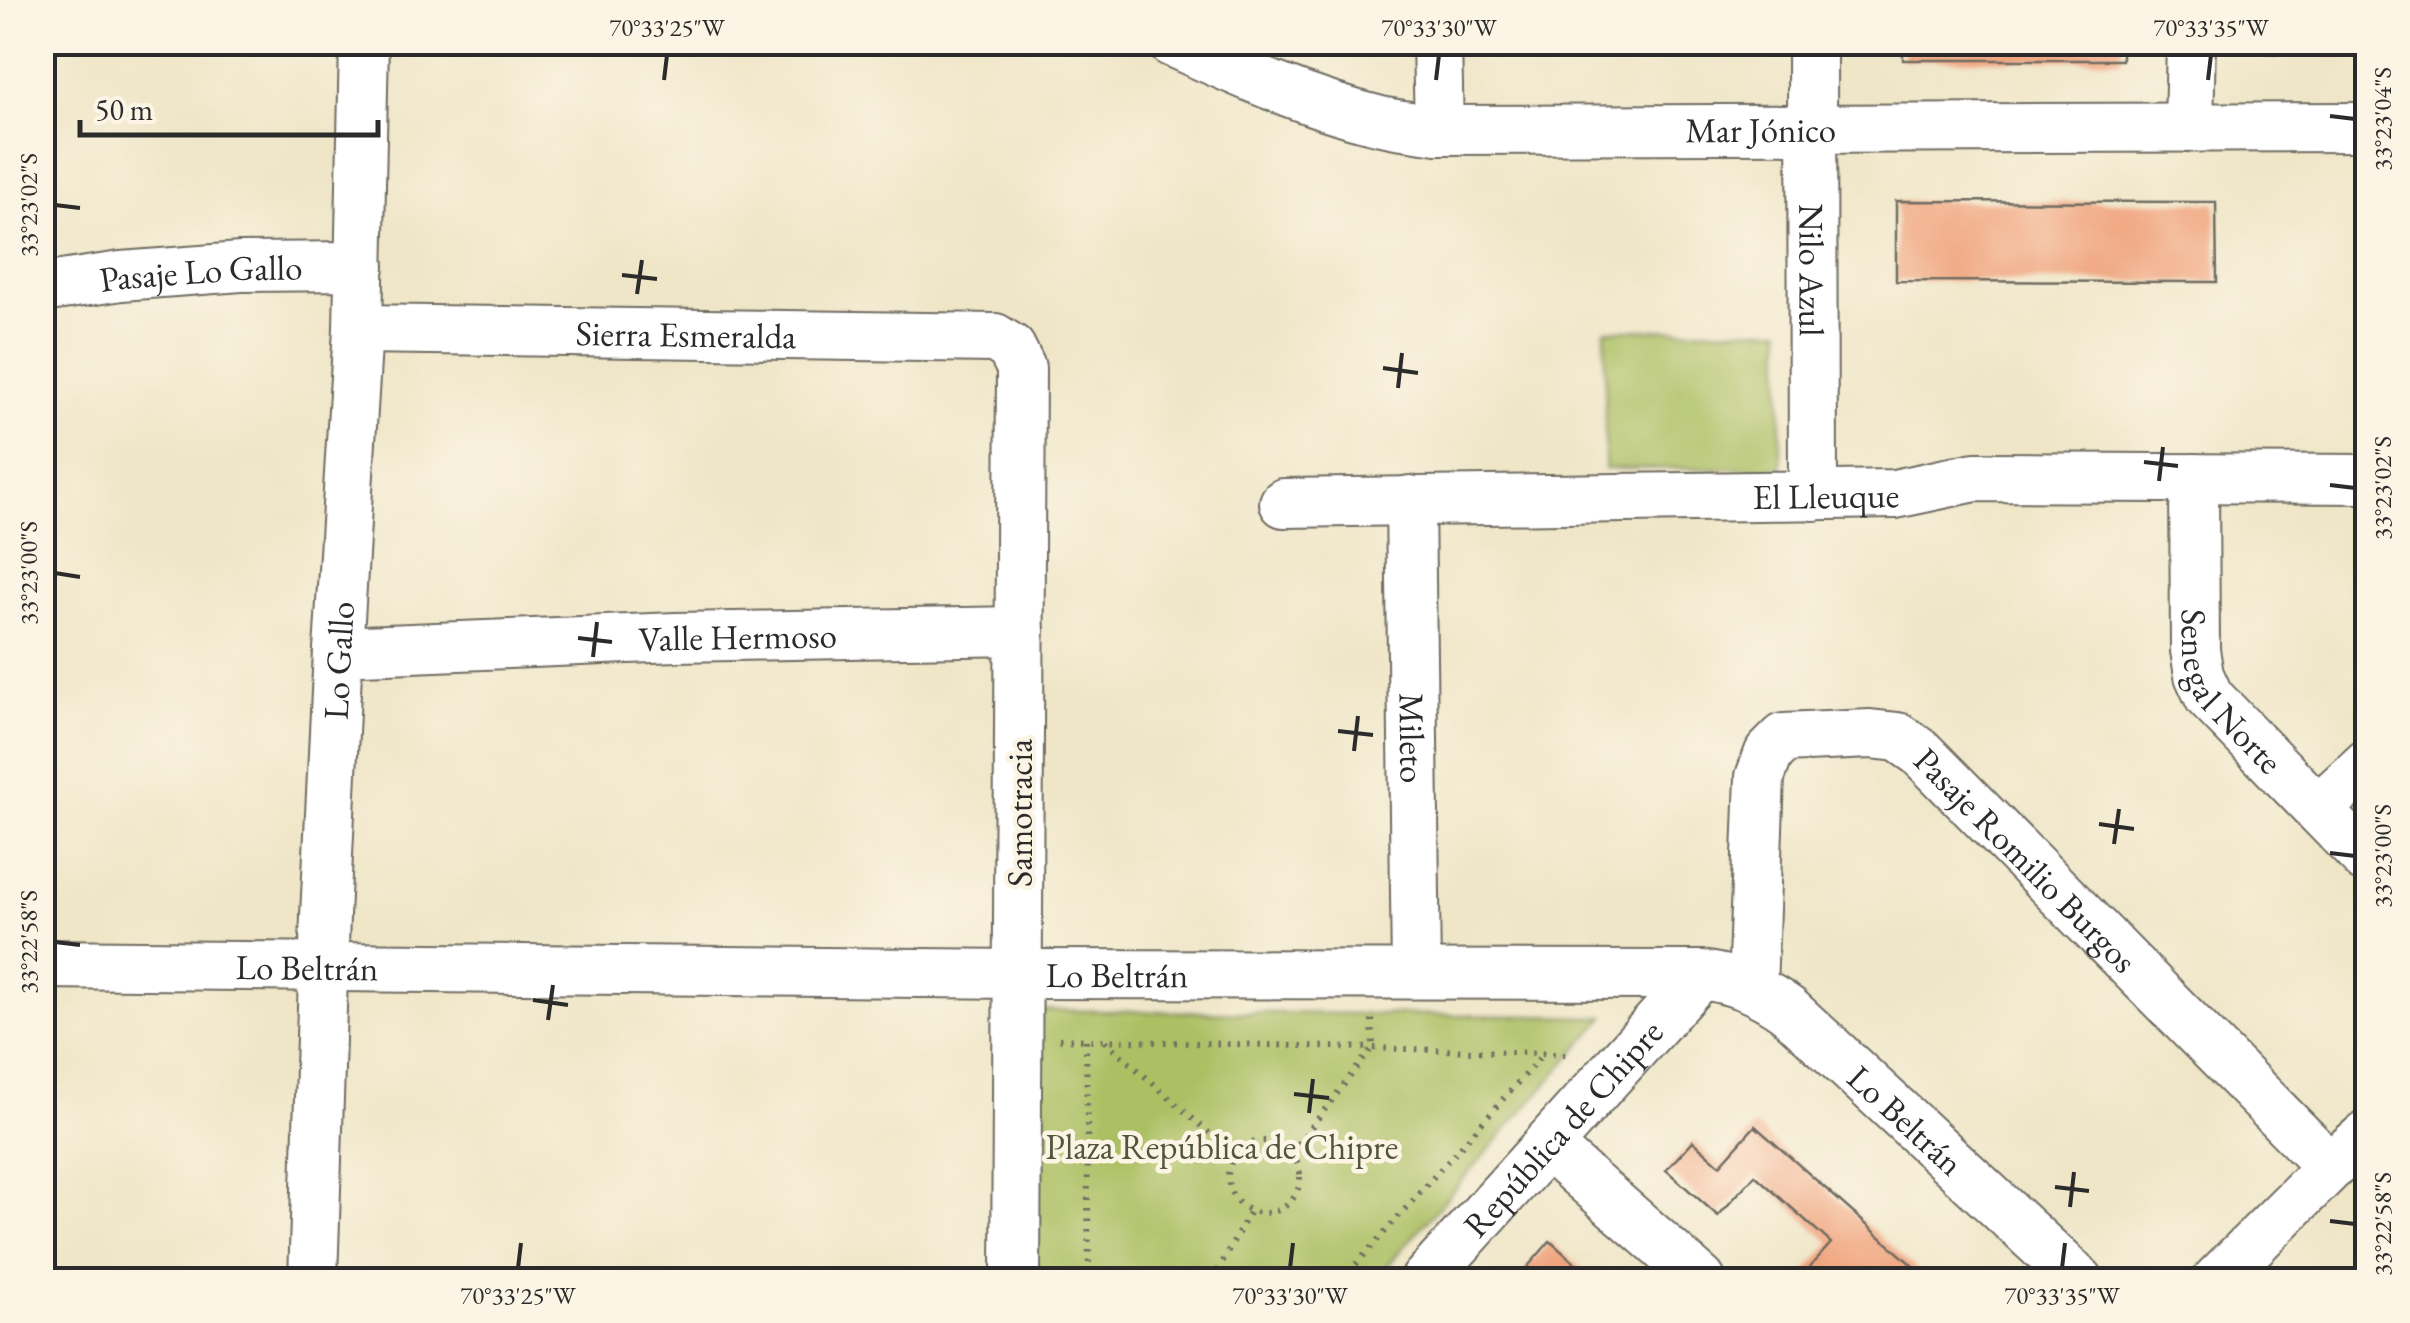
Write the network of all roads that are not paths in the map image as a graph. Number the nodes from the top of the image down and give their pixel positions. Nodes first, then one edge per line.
1 (364, 42) edge
2 (1171, 42) edge
3 (1437, 42) edge
4 (1812, 42) edge
5 (2191, 42) edge
6 (2190, 127) junction
7 (2368, 127) edge
8 (1812, 129) junction
9 (1438, 130) junction
10 (360, 266) junction
11 (42, 288) edge
12 (358, 328) junction
13 (1011, 348) joint
14 (2194, 478) junction
15 (2368, 479) edge
16 (1813, 496) junction
17 (1410, 500) junction
18 (1284, 502) dead end
19 (1020, 631) junction
20 (338, 651) junction
21 (2368, 763) edge
22 (2318, 809) junction
23 (2368, 861) edge
24 (42, 964) edge
25 (323, 966) junction
26 (1394, 973) junction
27 (1018, 974) junction
28 (1700, 975) junction
29 (1752, 988) junction
30 (2368, 1134) edge
31 (1547, 1145) junction
32 (2330, 1166) junction
33 (313, 1280) edge
34 (1016, 1280) edge
35 (1425, 1280) edge
36 (1700, 1280) edge
37 (2078, 1280) edge
38 (2218, 1280) edge

1 - 10 street, Lo Gallo
2 - 9 street, Mar Jónico
3 - 9 street
4 - 8 street, Nilo Azul
5 - 6 street
6 - 7 street, Mar Jónico
6 - 8 street, Mar Jónico
8 - 9 street, Mar Jónico
8 - 16 street, Nilo Azul
10 - 11 street, Pasaje Lo Gallo
10 - 12 street, Lo Gallo
12 - 13 street, Sierra Esmeralda
12 - 20 street, Lo Gallo
13 - 19 street, Samotracia
14 - 15 street, El Lleuque
14 - 16 street, El Lleuque
14 - 22 street, Senegal Norte
16 - 17 street, El Lleuque
17 - 18 street, El Lleuque
17 - 26 street, Mileto
19 - 20 street, Valle Hermoso
19 - 27 street, Samotracia
20 - 25 street, Lo Gallo
21 - 22 street
22 - 23 street, Senegal Norte
24 - 25 street, Lo Beltrán
25 - 27 street, Lo Beltrán
25 - 33 street, Lo Gallo
26 - 27 street, Lo Beltrán
26 - 28 street, Lo Beltrán
27 - 34 street, Samotracia
28 - 29 street, Lo Beltrán
28 - 31 street, República de Chipre
29 - 32 street, Pasaje Romilio Burgos
29 - 37 street, Lo Beltrán
30 - 32 street
31 - 35 street, República de Chipre
31 - 36 street
32 - 38 street

